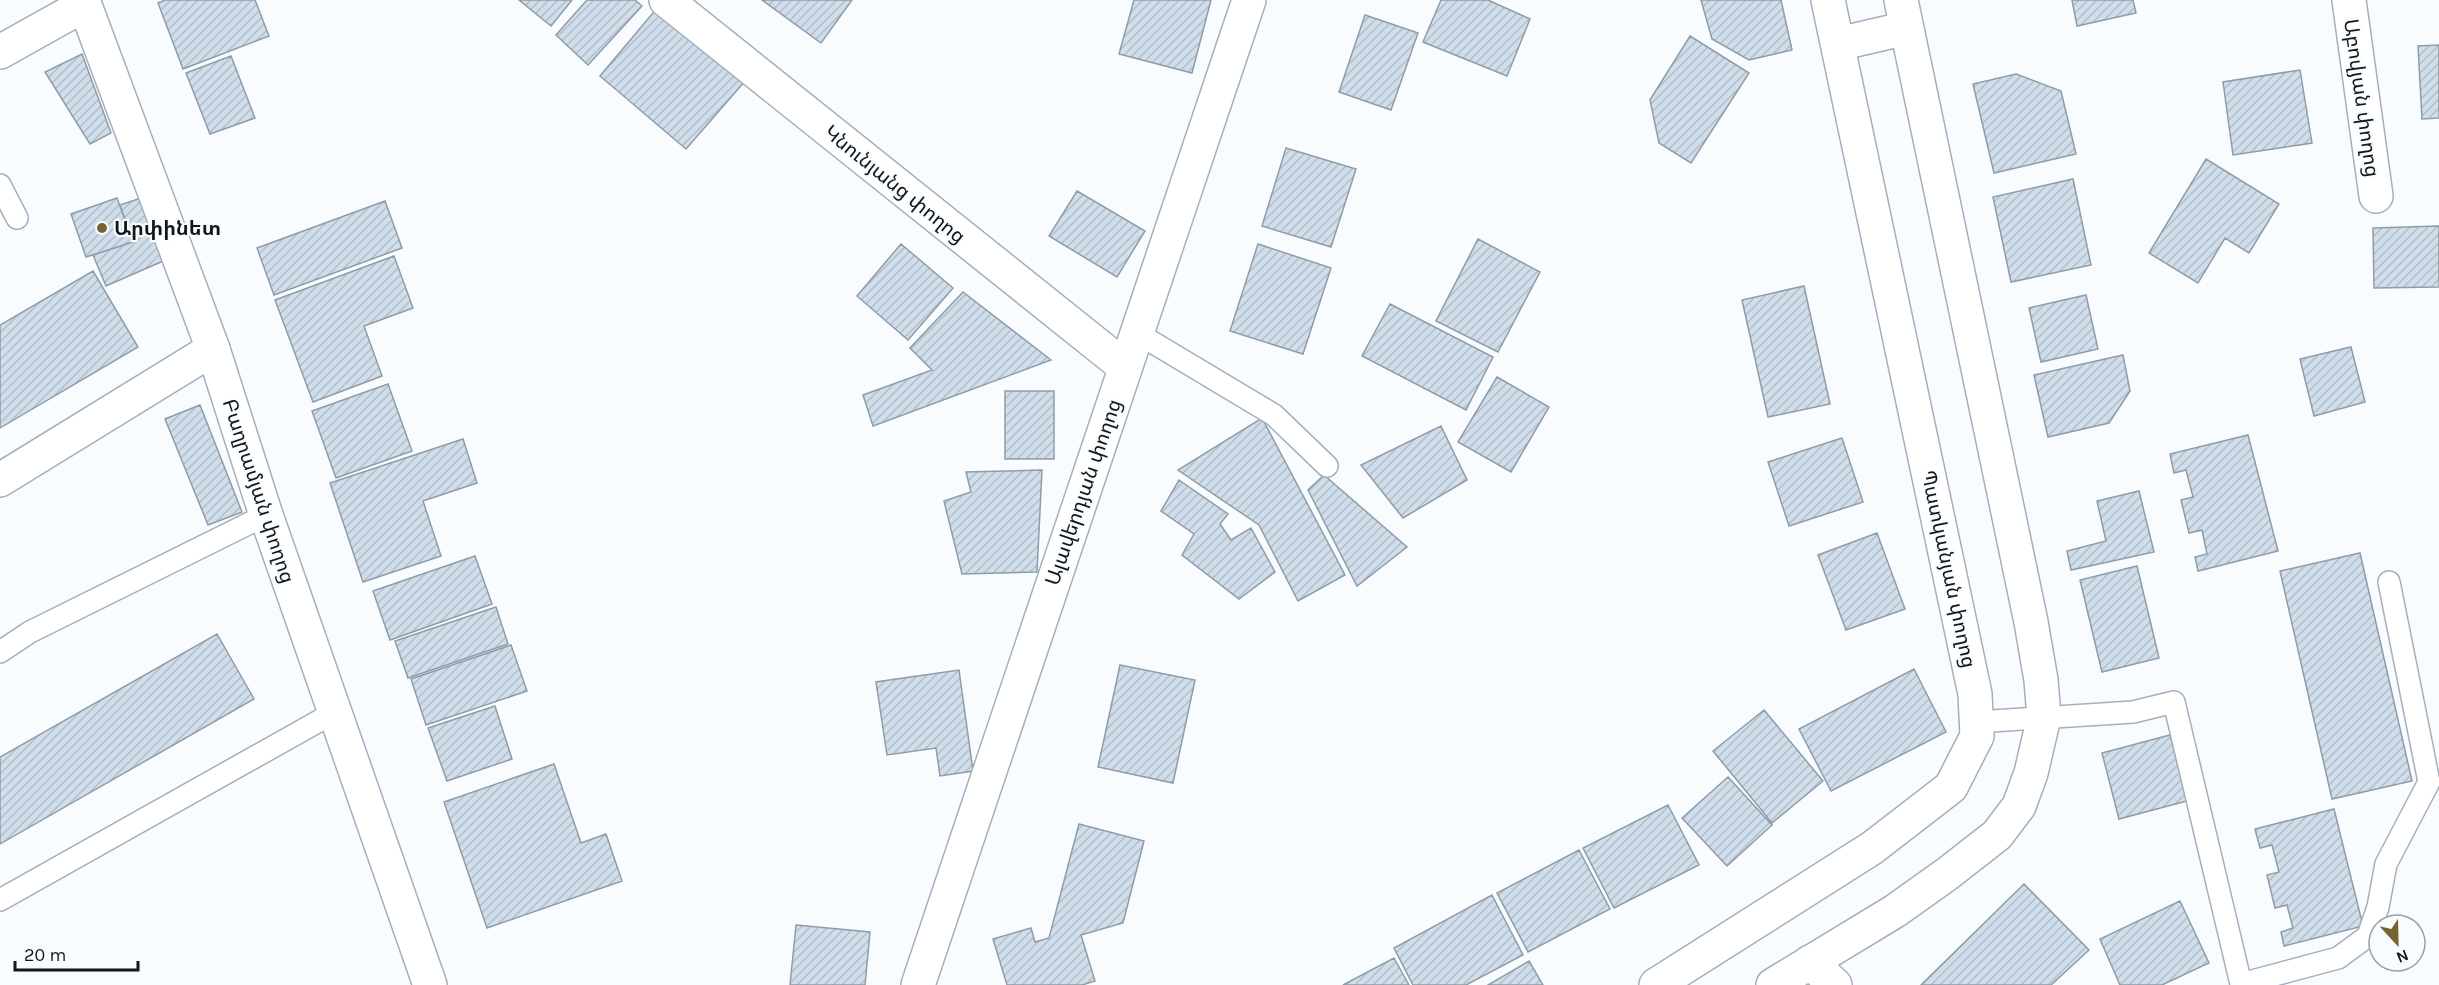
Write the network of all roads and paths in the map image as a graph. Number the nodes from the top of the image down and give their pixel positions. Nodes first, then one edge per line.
1 (666, 0) edge
2 (1250, 0) edge
3 (1828, 0) edge
4 (2349, 0) edge
5 (83, 2) edge
6 (1904, 14) edge
7 (1838, 44) junction
8 (0, 52) edge
9 (0, 185) edge
10 (2376, 196) dead end
11 (17, 218) dead end
12 (1137, 333) junction
13 (213, 349) junction
14 (1125, 367) junction
15 (1327, 466) dead end
16 (0, 480) edge
17 (266, 515) junction
18 (2389, 582) dead end
19 (0, 652) edge
20 (335, 712) junction
21 (2044, 717) junction
22 (1976, 722) junction
23 (0, 900) edge
24 (1810, 962) junction
25 (430, 985) edge
26 (918, 985) edge
27 (1656, 985) edge
28 (1773, 985) edge
29 (1835, 985) edge

1 - 14 main road, Կնունյանց փողոց
2 - 12 main road, Ալավերդյան փողոց
3 - 7 main road, Պատկանյան փողոց
4 - 10 main road, Աբովյան փողոց
5 - 8 main road
5 - 13 main road, Բաղրամյան փողոց
6 - 7 main road
6 - 21 main road
7 - 22 main road, Պատկանյան փողոց
9 - 11 lane
12 - 14 main road, Ալավերդյան փողոց
12 - 15 lane
13 - 16 main road
13 - 17 main road, Բաղրամյան փողոց
14 - 26 main road, Ալավերդյան փողոց
17 - 19 lane
17 - 20 main road, Բաղրամյան փողոց
18 - 21 lane
20 - 23 lane
20 - 25 main road, Բաղրամյան փողոց
21 - 22 lane
21 - 24 main road
22 - 27 main road, Պատկանյան փողոց
24 - 28 main road
24 - 29 main road

